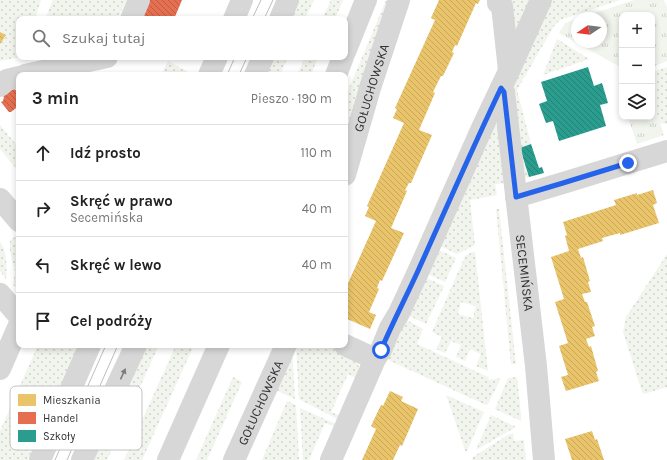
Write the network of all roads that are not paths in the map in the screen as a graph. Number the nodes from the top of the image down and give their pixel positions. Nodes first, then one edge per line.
1 (139, 0) edge
2 (242, 0) edge
3 (288, 0) edge
4 (366, 0) edge
5 (399, 0) edge
6 (498, 0) edge
7 (541, 0) edge
8 (132, 16) edge
9 (235, 16) edge
10 (281, 16) edge
11 (348, 45) edge
12 (93, 60) edge
13 (216, 60) edge
14 (262, 60) edge
15 (342, 60) edge
16 (39, 72) edge
17 (210, 72) edge
18 (256, 72) edge
19 (337, 72) edge
20 (16, 78) edge
21 (505, 79) junction
22 (0, 86) edge
23 (349, 146) edge
24 (667, 151) edge
25 (516, 197) junction
26 (0, 199) edge
27 (16, 218) edge
28 (0, 294) edge
29 (16, 313) edge
30 (16, 332) edge
31 (348, 346) edge
32 (89, 348) edge
33 (135, 348) edge
34 (218, 348) edge
35 (285, 348) edge
36 (375, 359) junction
37 (0, 369) edge
38 (72, 386) edge
39 (117, 386) edge
40 (44, 450) edge
41 (87, 450) edge
42 (40, 460) edge
43 (82, 460) edge
44 (168, 460) edge
45 (234, 460) edge
46 (332, 460) edge
47 (544, 460) edge

1 - 8 street
2 - 9 street
3 - 10 street
4 - 11 street
5 - 23 street, GOŁUCHOWSKA
6 - 21 street, SECEMIŃSKA
7 - 21 street
12 - 16 street
13 - 17 street
14 - 18 street
15 - 19 street
20 - 22 street
21 - 25 street, SECEMIŃSKA
21 - 36 street
24 - 25 street
25 - 47 street, SECEMIŃSKA
26 - 27 street
28 - 29 street
30 - 37 street
31 - 36 street
32 - 38 street
39 -> 33 street
34 - 44 street
35 - 45 street, GOŁUCHOWSKA
36 - 46 street
40 - 42 street
43 -> 41 street

